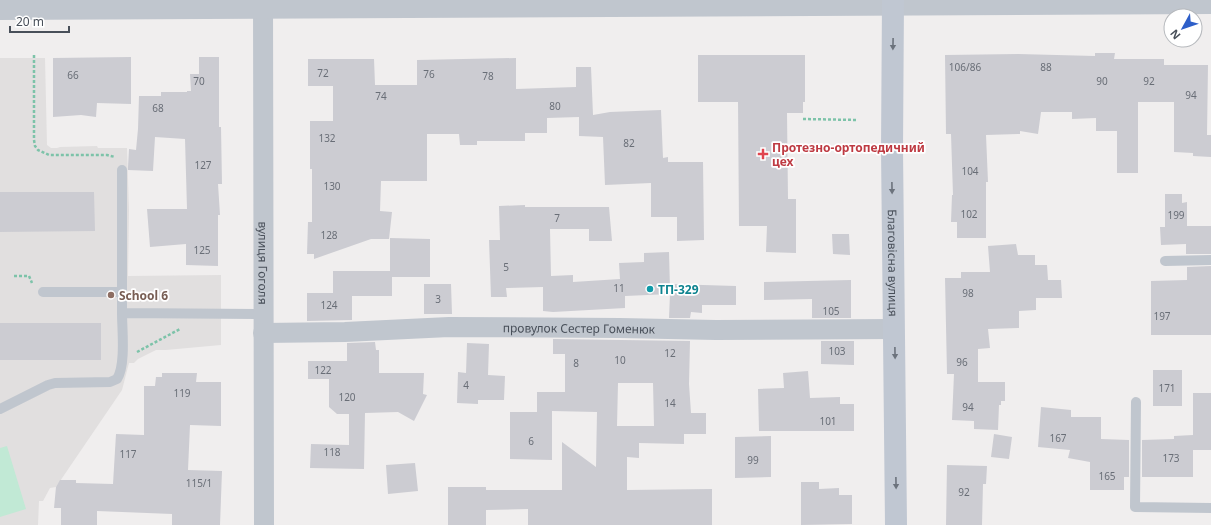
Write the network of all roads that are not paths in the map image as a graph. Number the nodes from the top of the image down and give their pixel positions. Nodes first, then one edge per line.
1 (893, 3) edge
2 (263, 4) edge
3 (551, 4) edge
4 (1211, 4) edge
5 (48, 5) edge
6 (0, 10) edge
7 (122, 170) road end
8 (1211, 260) edge
9 (1165, 261) dead end
10 (43, 292) dead end
11 (122, 292) junction
12 (122, 313) junction
13 (263, 323) junction
14 (894, 329) junction
15 (1136, 402) dead end
16 (0, 409) edge
17 (1211, 508) edge
18 (264, 525) edge
19 (896, 525) edge

1 - 3 street
1 - 4 street
1 -> 14 main road, Благовісна вулиця
2 - 3 street
2 - 5 street
2 - 13 street, вулиця Гоголя
5 - 6 street
7 - 11 lane
8 - 9 lane
10 - 11 lane
11 - 12 lane
12 - 13 lane
12 - 16 lane
13 - 14 street, провулок Сестер Гоменюк
13 - 18 street, вулиця Гоголя
14 -> 19 main road, Благовісна вулиця
15 - 17 lane

